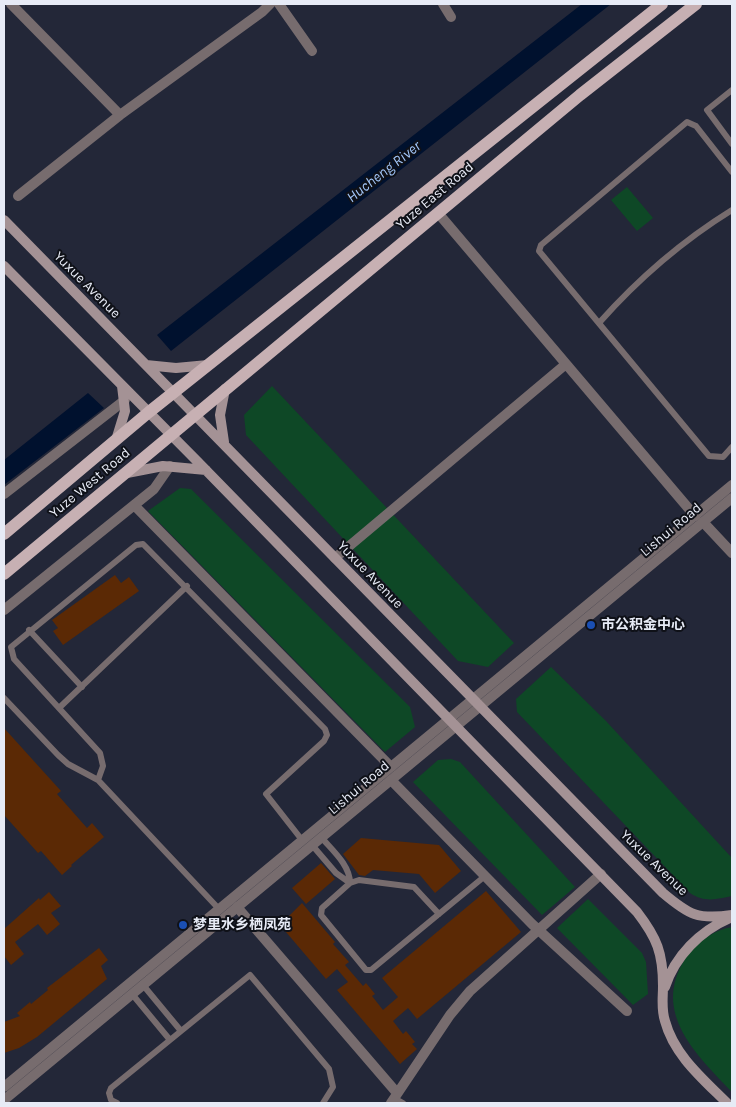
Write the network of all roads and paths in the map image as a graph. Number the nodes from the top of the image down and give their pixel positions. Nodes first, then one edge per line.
1 (11, 4) edge
2 (270, 4) edge
3 (279, 4) edge
4 (443, 4) edge
5 (662, 4) edge
6 (696, 4) edge
7 (451, 18) dead end
8 (312, 50) dead end
9 (732, 90) edge
10 (120, 115) junction
11 (732, 144) edge
12 (732, 172) edge
13 (18, 196) dead end
14 (732, 210) edge
15 (438, 213) junction
16 (4, 220) edge
17 (4, 266) edge
18 (599, 323) junction
19 (566, 364) junction
20 (146, 365) junction
21 (208, 365) junction
22 (122, 385) junction
23 (225, 389) junction
24 (174, 393) junction
25 (125, 400) junction
26 (149, 412) junction
27 (195, 414) junction
28 (171, 434) junction
29 (115, 441) junction
30 (224, 443) junction
31 (732, 447) edge
32 (170, 466) junction
33 (207, 471) junction
34 (123, 474) junction
35 (732, 485) edge
36 (4, 494) edge
37 (732, 498) edge
38 (134, 505) junction
39 (699, 519) junction
40 (4, 534) edge
41 (732, 553) edge
42 (335, 558) junction
43 (4, 574) edge
44 (187, 586) junction
45 (4, 610) edge
46 (29, 630) junction
47 (82, 687) junction
48 (4, 698) edge
49 (477, 703) junction
50 (59, 708) junction
51 (453, 722) junction
52 (391, 767) junction
53 (98, 780) junction
54 (391, 780) junction
55 (321, 837) junction
56 (307, 843) junction
57 (601, 874) junction
58 (485, 876) junction
59 (350, 883) junction
60 (237, 907) junction
61 (219, 909) junction
62 (439, 914) junction
63 (732, 916) edge
64 (538, 929) junction
65 (143, 985) junction
66 (663, 993) junction
67 (132, 994) junction
68 (627, 1011) dead end
69 (182, 1031) junction
70 (170, 1040) junction
71 (4, 1087) edge
72 (396, 1099) edge
73 (4, 1100) edge
74 (117, 1103) edge
75 (323, 1103) edge
76 (726, 1103) edge

1 - 10 street
2 - 10 street
3 - 8 street
4 - 7 street
5 - 21 main road, Yuze East Road
6 - 15 main road, Yuze East Road
9 - 11 lane
10 - 13 street
12 - 18 lane
14 - 18 lane
15 - 19 street
15 - 23 main road, Yuze East Road
16 - 20 main road, Yuxue Avenue
17 - 22 main road
18 - 31 lane
19 - 39 street
19 - 42 street
20 - 21 main road
20 - 24 main road, Yuxue Avenue
21 - 24 main road, Yuze East Road
22 - 25 main road
22 - 26 main road
23 - 27 main road, Yuze East Road
23 - 30 main road
24 - 26 main road, Yuze West Road
24 - 27 main road, Yuxue Avenue
25 - 29 main road
25 - 36 street
26 - 28 main road
26 - 29 main road, Yuze West Road
27 - 28 main road, Yuze West Road
27 - 30 main road, Yuxue Avenue
28 - 33 main road
28 - 34 main road, Yuze West Road
29 - 40 main road, Yuze West Road
30 - 42 main road, Yuxue Avenue
32 - 33 main road
32 - 34 main road
32 - 38 street
33 - 51 main road
34 - 43 main road, Yuze West Road
35 - 39 street, Lishui Road
37 - 39 street, Lishui Road
38 - 45 street
38 - 52 street
39 - 41 street
39 - 49 street, Lishui Road
42 - 49 main road, Yuxue Avenue
44 - 46 lane
44 - 47 lane
44 - 56 lane
46 - 47 lane
46 - 50 lane
47 - 50 lane
48 - 53 lane
49 - 51 street, Lishui Road
49 - 63 main road, Yuxue Avenue
50 - 53 lane
51 - 52 street, Lishui Road
51 - 54 street, Lishui Road
51 - 57 main road
52 - 56 street, Lishui Road
53 - 61 lane
54 - 55 street, Lishui Road
54 - 58 street
55 - 56 street, Lishui Road
55 - 59 lane
56 - 59 lane
56 - 60 street, Lishui Road
56 - 61 street, Lishui Road
57 - 64 street
57 - 66 main road
58 - 62 lane
58 - 64 street
59 - 62 lane
59 - 62 lane
60 - 65 street, Lishui Road
60 - 72 street
61 - 71 street, Lishui Road
63 - 66 main road
64 - 68 street
64 - 72 street
65 - 67 street, Lishui Road
65 - 69 lane
66 - 76 main road
67 - 70 lane
67 - 73 street, Lishui Road
69 - 70 lane
69 - 75 lane
70 - 74 lane

